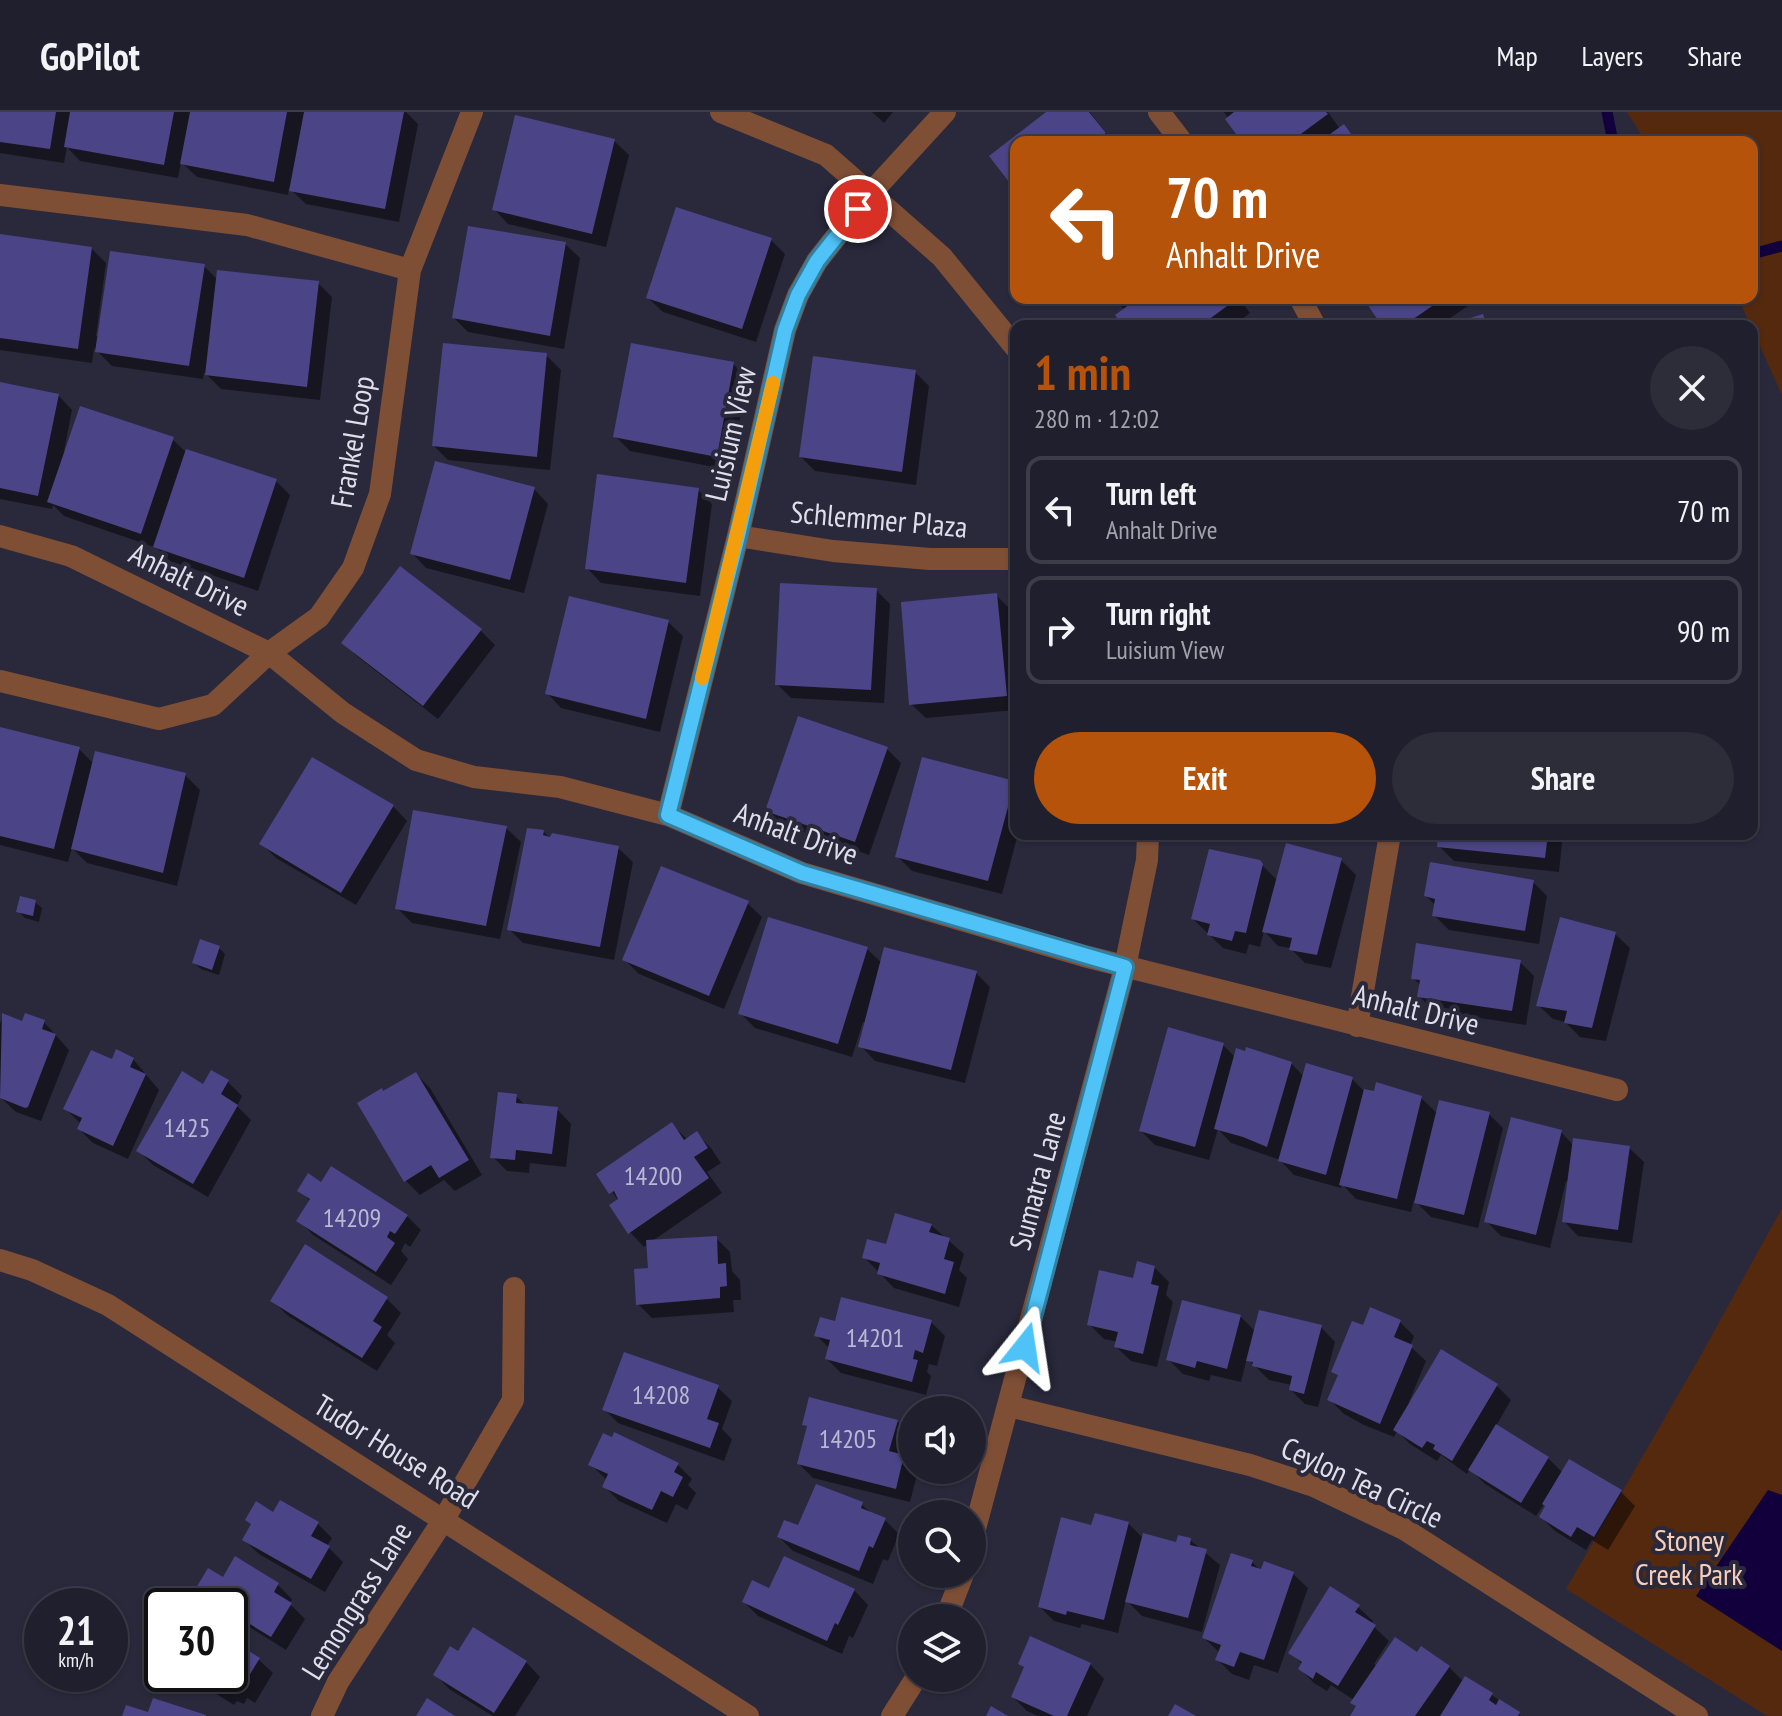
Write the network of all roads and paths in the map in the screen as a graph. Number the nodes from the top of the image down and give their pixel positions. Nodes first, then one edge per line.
1 (472, 112) edge
2 (721, 112) edge
3 (945, 112) edge
4 (1159, 112) edge
5 (1177, 136) edge
6 (0, 195) edge
7 (869, 195) junction
8 (410, 270) junction
9 (1010, 341) edge
10 (0, 536) edge
11 (738, 536) junction
12 (1010, 559) edge
13 (269, 653) junction
14 (0, 681) edge
15 (668, 815) junction
16 (1148, 840) edge
17 (1389, 840) edge
18 (1125, 967) junction
19 (1357, 1026) junction
20 (1617, 1090) dead end
21 (0, 1260) edge
22 (514, 1288) dead end
23 (1009, 1406) junction
24 (983, 1500) edge
25 (444, 1519) junction
26 (907, 1692) edge
27 (322, 1716) edge
28 (748, 1716) edge
29 (892, 1716) edge
30 (1697, 1716) edge

1 - 8 street, Frankel Loop
2 - 7 street
3 - 7 street, Luisium View
4 - 5 street
6 - 8 street
7 - 9 street
7 - 11 street, Luisium View
8 - 13 street, Frankel Loop
10 - 13 street, Anhalt Drive
11 - 12 street, Schlemmer Plaza
11 - 15 street, Luisium View
13 - 14 street, Frankel Loop
13 - 15 street, Anhalt Drive
15 - 18 street, Anhalt Drive
16 - 18 street, Sumatra Lane
17 - 19 street
18 - 19 street, Anhalt Drive
18 - 23 street, Sumatra Lane
19 - 20 street, Anhalt Drive
21 - 25 street, Tudor House Road
22 - 25 street, Lemongrass Lane
23 - 24 street, Sumatra Lane
23 - 30 street, Ceylon Tea Circle
25 - 27 street, Lemongrass Lane
25 - 28 street, Tudor House Road
26 - 29 street

